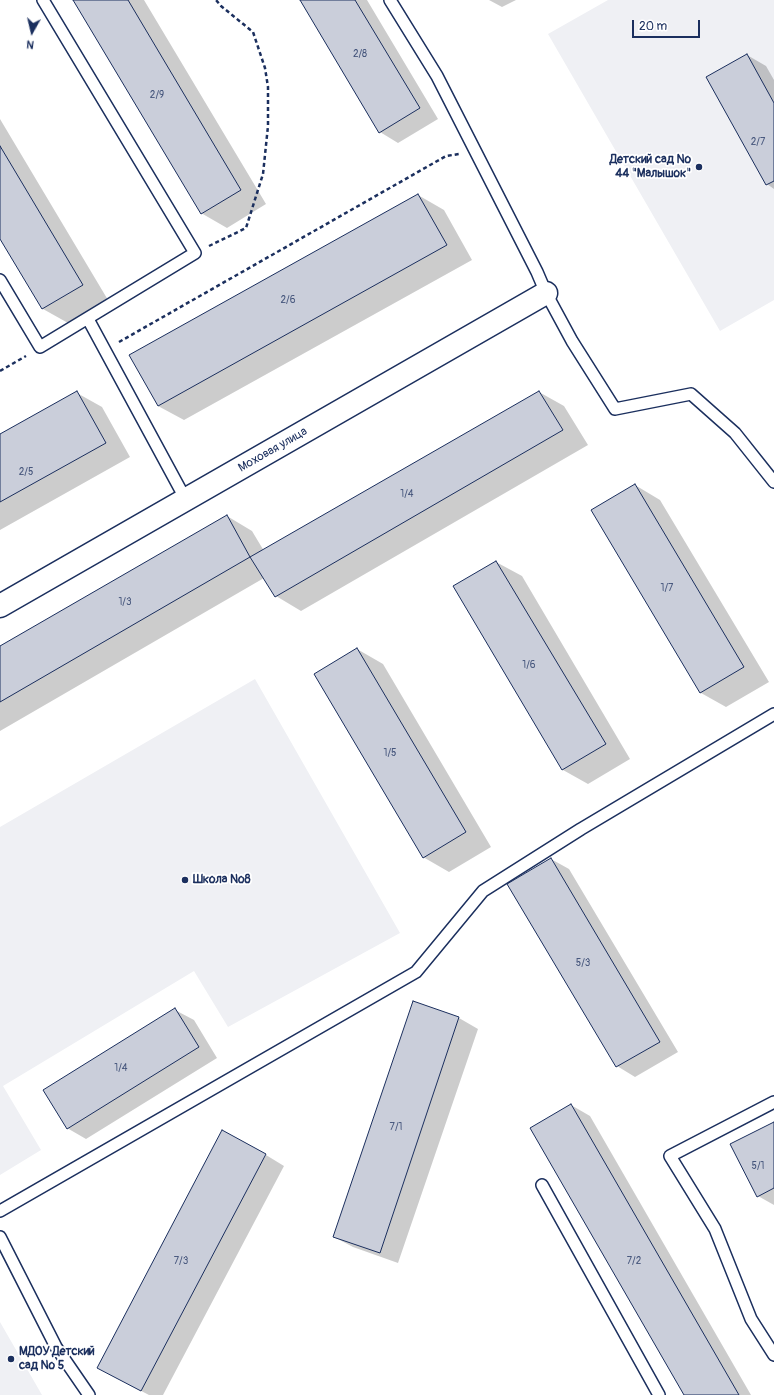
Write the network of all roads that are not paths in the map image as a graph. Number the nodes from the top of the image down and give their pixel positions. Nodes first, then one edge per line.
1 (43, 0) edge
2 (390, 0) edge
3 (0, 280) edge
4 (546, 293) junction
5 (88, 319) junction
6 (774, 482) edge
7 (186, 500) junction
8 (0, 606) edge
9 (774, 714) edge
10 (774, 1102) edge
11 (542, 1185) dead end
12 (0, 1211) edge
13 (0, 1237) edge
14 (774, 1355) edge
15 (89, 1395) edge
16 (659, 1395) edge

1 - 5 lane
2 - 4 lane
3 - 5 lane
4 - 6 lane
4 - 7 street, Моховая улица
5 - 7 lane
7 - 8 street, Моховая улица
9 - 12 lane
10 - 14 lane
11 - 16 lane
13 - 15 lane

